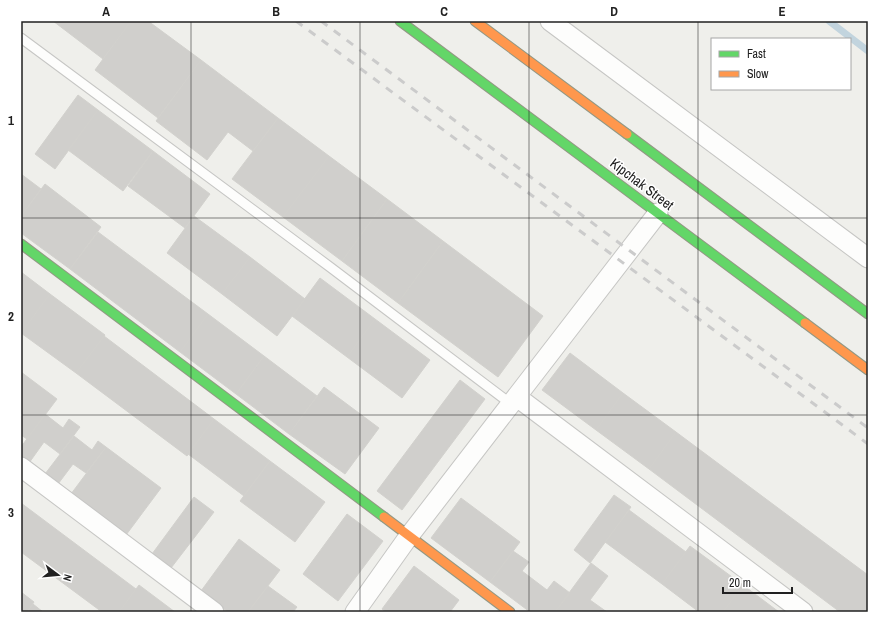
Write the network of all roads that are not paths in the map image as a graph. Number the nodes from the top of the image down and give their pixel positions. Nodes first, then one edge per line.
1 (400, 21) edge
2 (475, 21) edge
3 (550, 21) edge
4 (21, 38) edge
5 (658, 213) junction
6 (21, 244) edge
7 (868, 258) edge
8 (868, 314) edge
9 (868, 370) edge
10 (514, 400) junction
11 (21, 467) edge
12 (409, 536) junction
13 (214, 612) edge
14 (355, 612) edge
15 (510, 612) edge
16 (803, 612) edge

1 - 5 main road, Kipchak Street
2 - 8 main road
3 - 7 street
4 - 10 lane
5 - 9 main road, Kipchak Street
5 - 10 street
6 - 12 main road
10 - 12 street
10 - 16 street
11 - 13 street
12 - 14 street
12 - 15 main road

